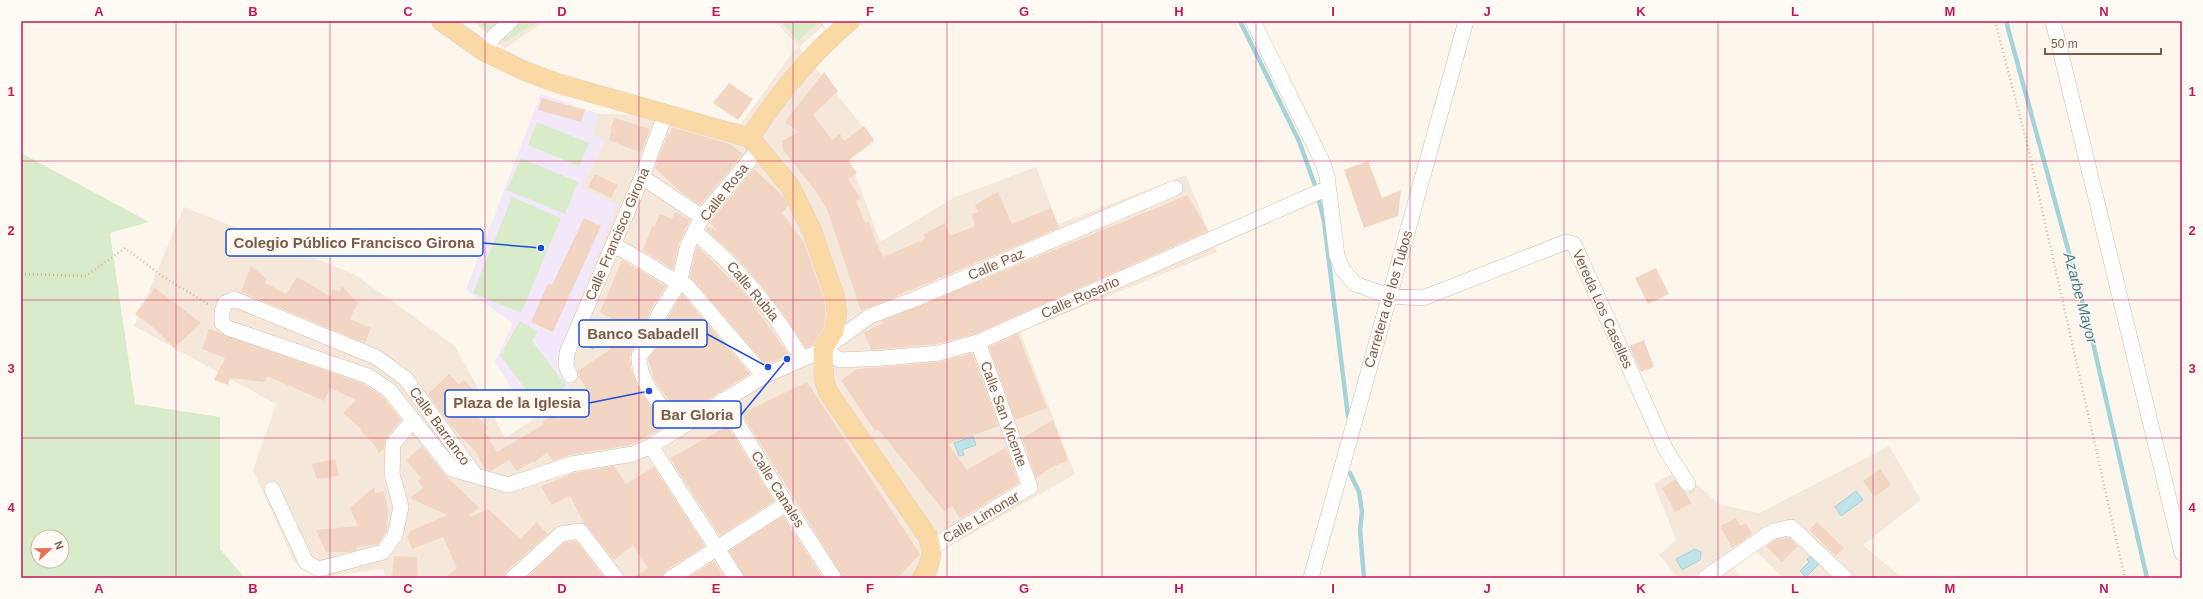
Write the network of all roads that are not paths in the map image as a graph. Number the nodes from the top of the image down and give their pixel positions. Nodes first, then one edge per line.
1 (441, 21) edge
2 (511, 21) edge
3 (1253, 21) edge
4 (1466, 21) edge
5 (2053, 21) edge
6 (839, 25) edge
7 (485, 52) junction
8 (665, 115) junction
9 (754, 144) junction
10 (642, 177) junction
11 (1175, 188) dead end
12 (1328, 188) junction
13 (702, 217) junction
14 (695, 232) junction
15 (613, 244) junction
16 (679, 284) junction
17 (1389, 296) junction
18 (978, 342) junction
19 (823, 350) junction
20 (802, 359) junction
21 (570, 375) dead end
22 (764, 376) junction
23 (723, 400) junction
24 (413, 420) junction
25 (679, 428) junction
26 (651, 446) junction
27 (475, 475) junction
28 (1688, 484) dead end
29 (1030, 487) joint
30 (272, 488) dead end
31 (786, 504) junction
32 (932, 547) junction
33 (717, 548) junction
34 (2182, 553) edge
35 (513, 578) edge
36 (616, 578) edge
37 (671, 578) edge
38 (736, 578) edge
39 (834, 578) edge
40 (922, 578) edge
41 (1311, 578) edge
42 (1705, 578) edge
43 (1845, 578) edge

1 - 7 main road
2 - 7 street
3 - 12 street
4 - 17 street, Carretera de los Tubos
5 - 34 street
6 - 9 main road
7 - 8 main road
8 - 9 main road
8 - 10 street, Calle Francisco Girona
9 - 13 street, Calle Rosa
9 - 19 main road
10 - 13 street
10 - 15 street, Calle Francisco Girona
11 - 19 street, Calle Paz
12 - 17 street
12 - 18 street, Calle Rosario
13 - 14 street, Calle Rosa
14 - 16 street, Calle Rosa
14 - 20 street, Calle Rubia
15 - 16 street
15 - 21 street, Calle Francisco Girona
16 - 22 street
16 - 25 street
17 - 28 street, Vereda Los Caselles
17 - 41 street, Carretera de los Tubos
18 - 19 street, Calle Rosario
18 - 29 street, Calle San Vicente
19 - 20 street, Calle Paz
19 - 32 main road
20 - 22 street, Calle Paz
22 - 23 street, Calle Paz
23 - 25 street, Calle Paz
23 - 31 street, Calle Canales
24 - 27 street, Calle Barranco
24 - 27 street, Calle Barranco
24 - 30 street
25 - 26 street, Calle Paz
26 - 27 street, Calle Paz
26 - 33 street
29 - 32 street, Calle Limonar
31 - 33 street
31 - 39 street, Calle Canales
32 - 40 main road
33 - 37 street
33 - 38 street
35 - 36 street
42 - 43 street

